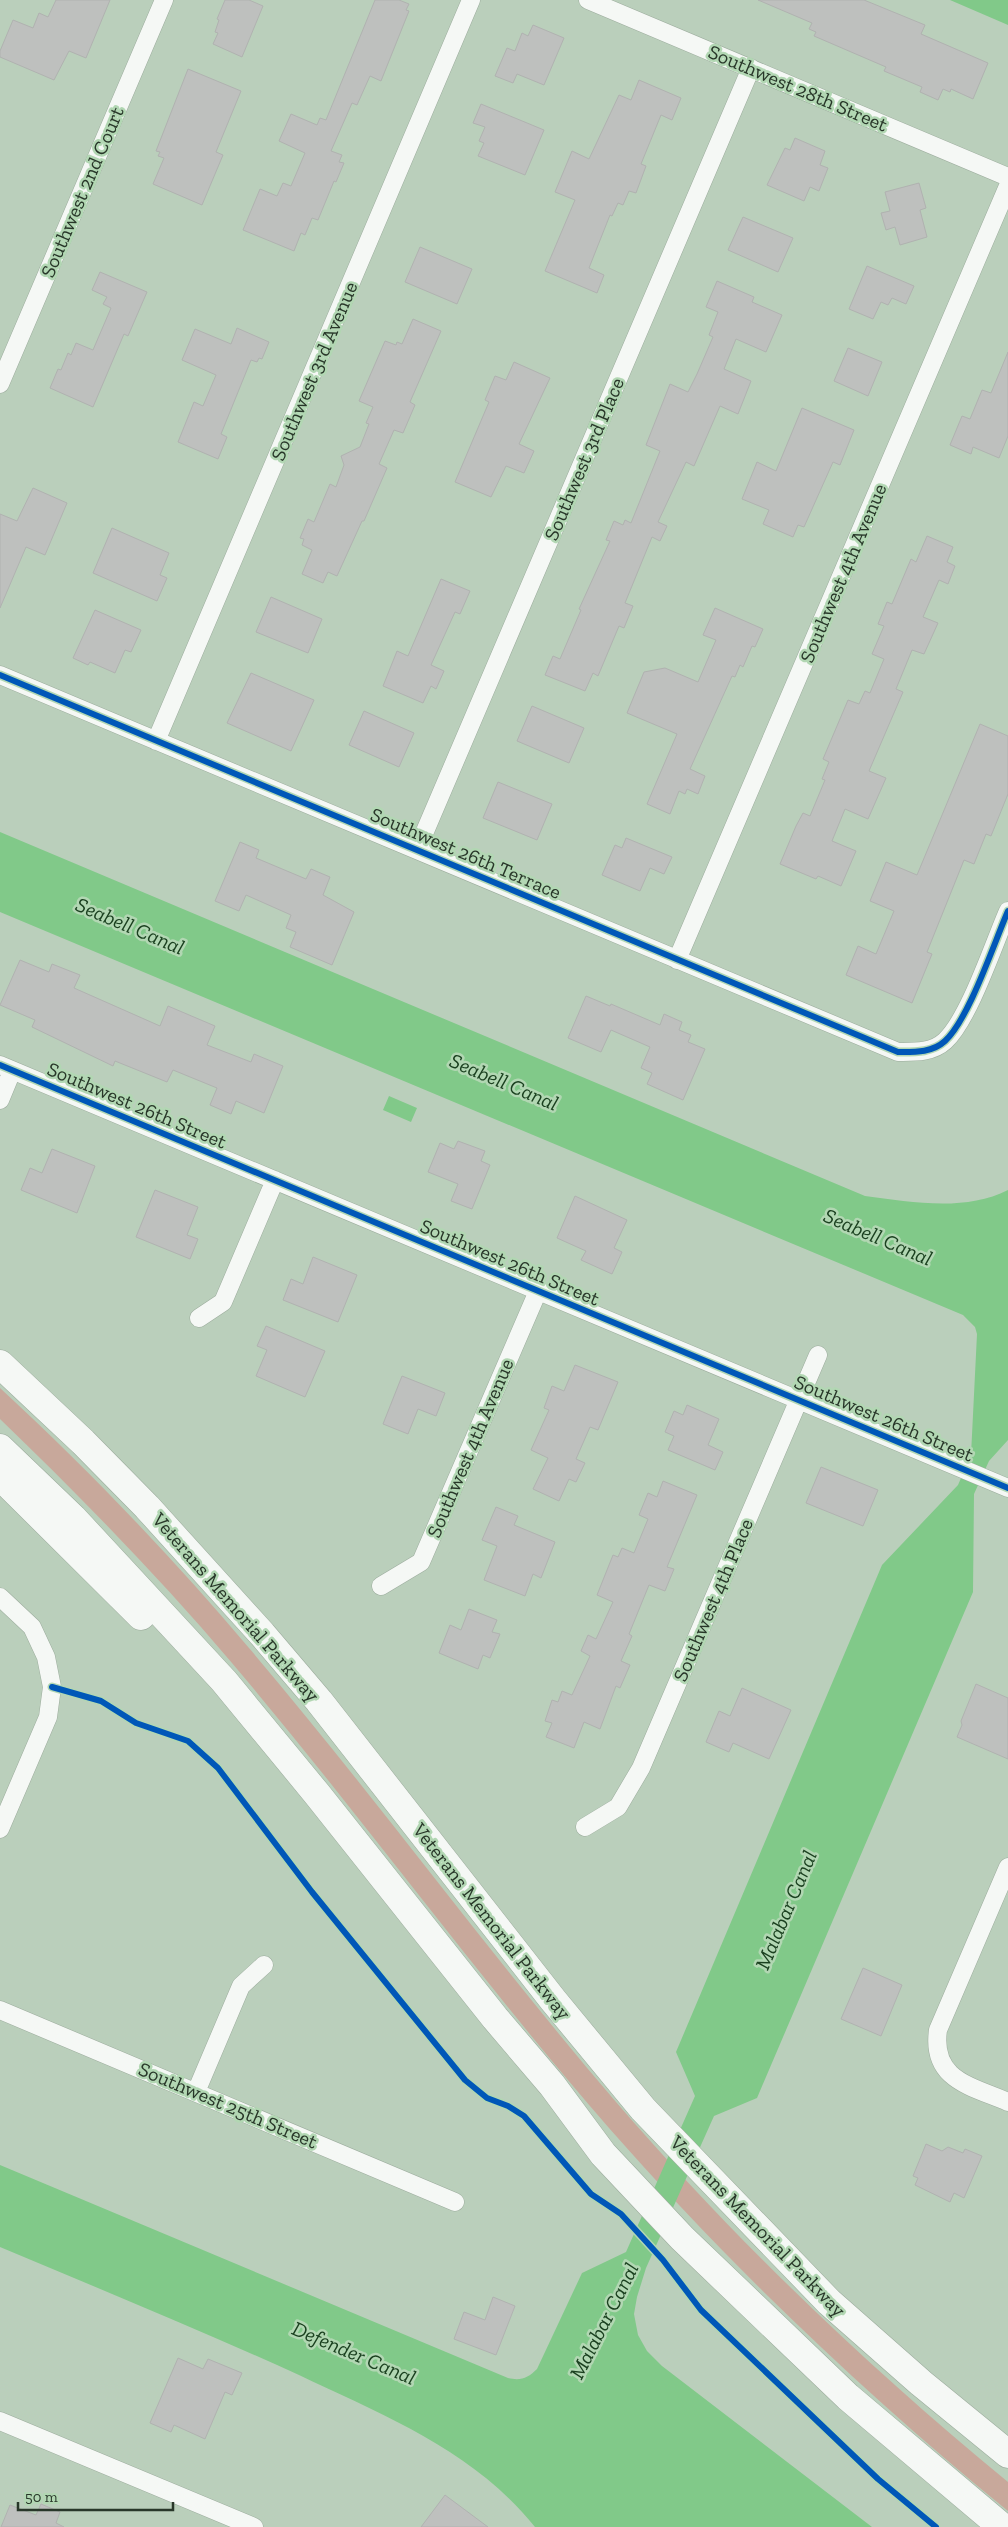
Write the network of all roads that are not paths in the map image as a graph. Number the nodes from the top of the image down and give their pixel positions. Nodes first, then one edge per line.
1 (164, 0) edge
2 (471, 0) edge
3 (588, 0) edge
4 (751, 68) junction
5 (1008, 177) edge
6 (1008, 186) edge
7 (0, 384) edge
8 (0, 675) edge
9 (156, 741) junction
10 (417, 850) junction
11 (1008, 911) edge
12 (678, 960) junction
13 (6, 1068) edge
14 (0, 1100) edge
15 (275, 1180) junction
16 (538, 1292) junction
17 (199, 1318) dead end
18 (818, 1355) dead end
19 (0, 1364) edge
20 (800, 1400) junction
21 (0, 1448) edge
22 (0, 1476) edge
23 (1008, 1488) edge
24 (381, 1586) dead end
25 (0, 1597) edge
26 (224, 1681) junction
27 (585, 1827) dead end
28 (0, 1829) edge
29 (1008, 1867) edge
30 (264, 1965) dead end
31 (0, 2010) edge
32 (196, 2092) junction
33 (1008, 2102) edge
34 (455, 2202) dead end
35 (0, 2421) edge
36 (1008, 2454) edge
37 (254, 2527) edge
38 (1002, 2527) edge

1 - 7 street, Southwest 2nd Court
2 - 9 street, Southwest 3rd Avenue
3 - 4 street, Southwest 28th Street
4 - 5 street, Southwest 28th Street
4 - 10 street, Southwest 3rd Place
6 - 12 street, Southwest 4th Avenue
8 - 9 street, Southwest 26th Terrace
9 - 10 street, Southwest 26th Terrace
10 - 12 street, Southwest 26th Terrace
11 - 12 street, Southwest 26th Terrace
13 - 14 street
13 - 15 street, Southwest 26th Street
15 - 16 street, Southwest 26th Street
15 - 17 street
16 - 20 street, Southwest 26th Street
16 - 24 street, Southwest 4th Avenue
18 - 20 street, Southwest 4th Place
19 - 36 highway, Veterans Memorial Parkway
20 - 23 street, Southwest 26th Street
20 - 27 street, Southwest 4th Place
21 - 26 highway
22 - 26 highway
25 - 28 street
26 - 38 highway
29 - 33 street
30 - 32 street
31 - 32 street, Southwest 25th Street
32 - 34 street, Southwest 25th Street
35 - 37 street

